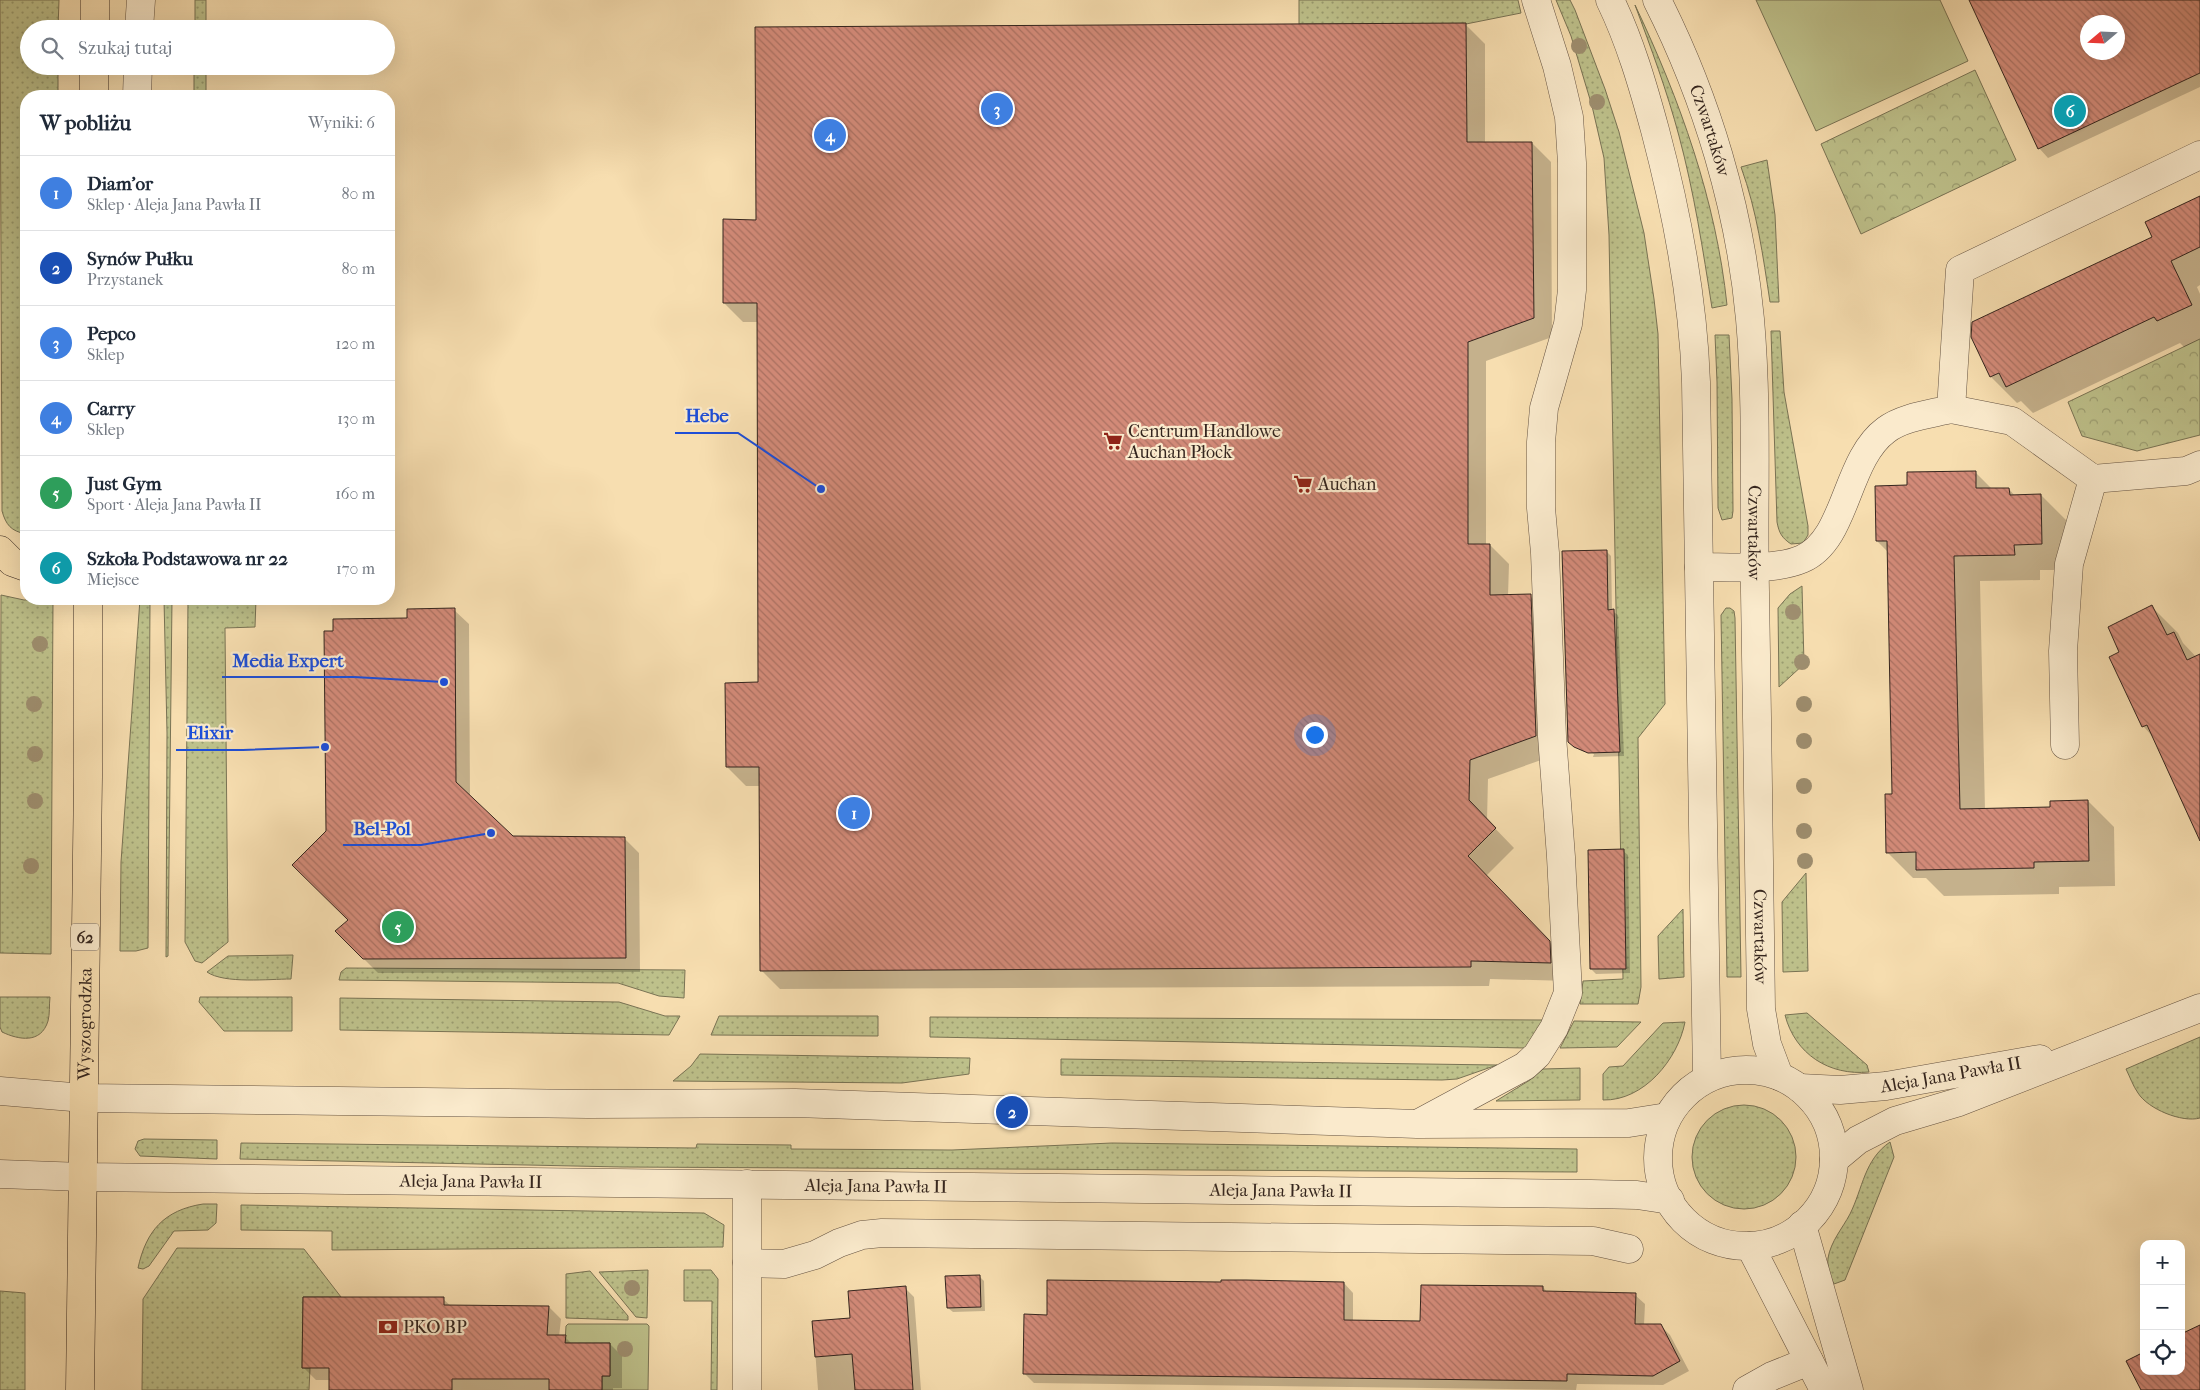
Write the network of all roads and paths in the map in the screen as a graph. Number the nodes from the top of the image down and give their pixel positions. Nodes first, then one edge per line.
1 (95, 0) edge
2 (141, 0) edge
3 (1536, 0) edge
4 (1610, 0) edge
5 (1657, 0) edge
6 (95, 20) edge
7 (140, 20) edge
8 (94, 75) edge
9 (138, 75) edge
10 (94, 90) edge
11 (137, 90) edge
12 (2200, 155) edge
13 (1951, 409) junction
14 (2200, 465) edge
15 (2093, 480) junction
16 (0, 550) edge
17 (20, 565) edge
18 (1754, 566) junction
19 (1699, 567) junction
20 (88, 605) edge
21 (96, 605) edge
22 (87, 644) junction
23 (2065, 746) dead end
24 (2200, 1008) edge
25 (2101, 1049) junction
26 (1707, 1078) junction
27 (1790, 1082) junction
28 (0, 1091) edge
29 (84, 1098) junction
30 (1667, 1117) junction
31 (1417, 1124) junction
32 (1834, 1160) junction
33 (0, 1174) edge
34 (83, 1177) junction
35 (747, 1184) junction
36 (1670, 1200) junction
37 (1802, 1225) junction
38 (1750, 1246) junction
39 (1629, 1249) dead end
40 (746, 1263) junction
41 (1809, 1361) junction
42 (80, 1390) edge
43 (747, 1390) edge
44 (1746, 1390) edge
45 (1824, 1390) edge
46 (1849, 1390) edge

1 - 6 main road
2 - 7 street
3 - 31 street
4 - 19 street
5 - 18 street, Czwartaków
8 - 10 main road
9 - 11 street
12 - 13 street
13 - 15 street
13 - 18 street
14 - 15 street
15 - 23 street
16 - 17 main road
18 - 19 street
18 - 27 street, Czwartaków
19 - 26 street
20 - 22 main road, Wyszogrodzka / 62
21 - 22 street
22 - 29 main road, Wyszogrodzka / 62
24 - 25 street, Aleja Jana Pawła II
25 - 27 street, Aleja Jana Pawła II
25 - 32 street, Aleja Jana Pawła II
26 - 27 street
26 - 30 street
27 - 32 street
28 - 29 street
29 - 31 street
29 - 34 main road, Wyszogrodzka / 62
30 - 31 street
30 - 36 street
32 - 37 street
33 - 34 street, Aleja Jana Pawła II
34 - 35 street, Aleja Jana Pawła II
34 - 42 main road, Wyszogrodzka / 62
35 - 36 street, Aleja Jana Pawła II
35 - 40 street
36 - 38 street
37 - 38 street
37 - 46 street
38 - 41 street
39 - 40 street
40 - 43 street
41 - 44 street
41 - 45 street

